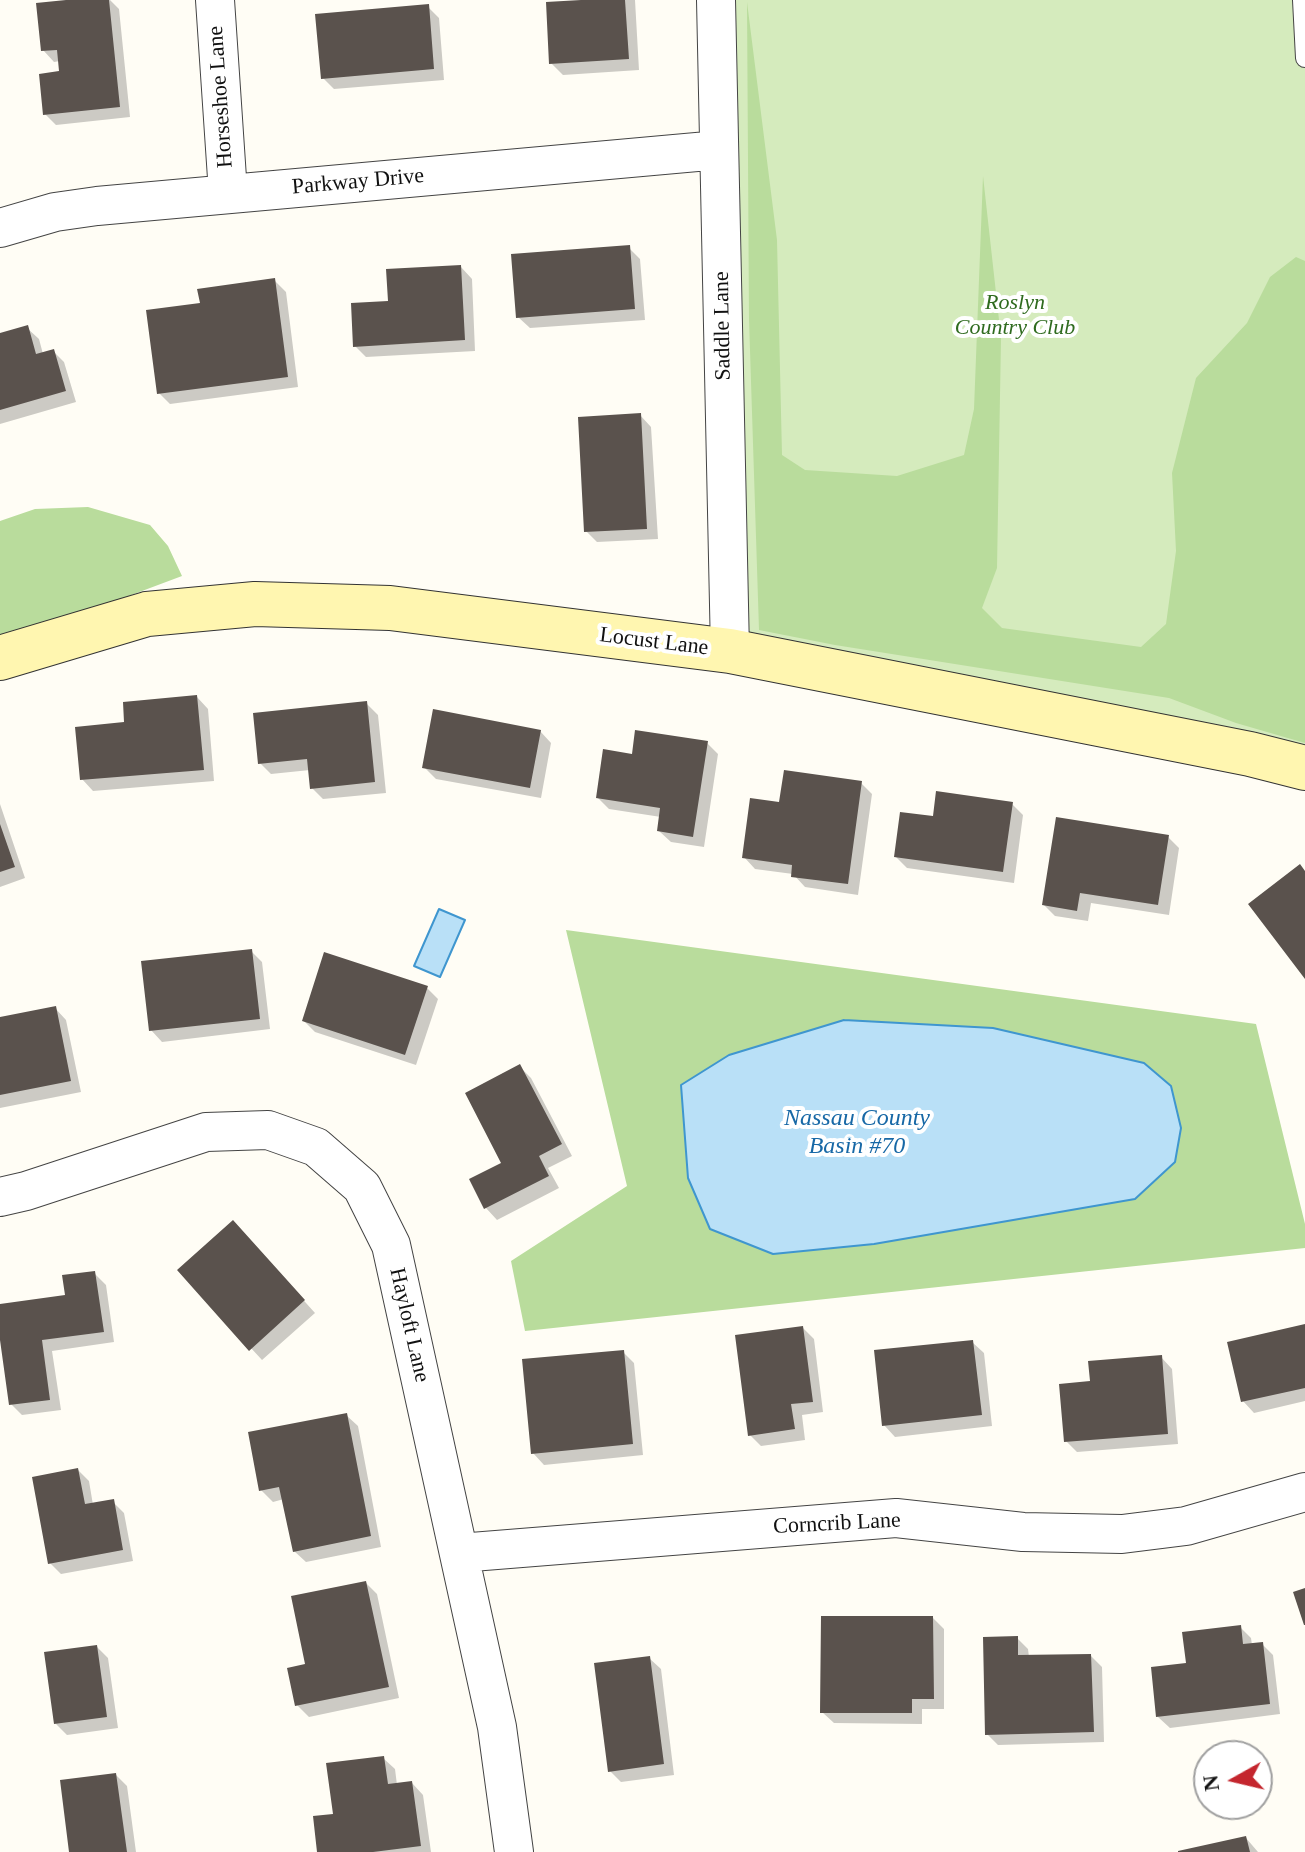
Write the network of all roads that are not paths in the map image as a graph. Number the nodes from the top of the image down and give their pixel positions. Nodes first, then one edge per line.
1 (215, 0) edge
2 (716, 0) edge
3 (1302, 0) edge
4 (1304, 23) edge
5 (1305, 58) edge
6 (719, 150) junction
7 (228, 193) junction
8 (0, 228) edge
9 (730, 651) junction
10 (0, 658) edge
11 (1305, 768) edge
12 (0, 1197) edge
13 (1305, 1492) edge
14 (459, 1553) junction
15 (514, 1852) edge

1 - 7 street, Horseshoe Lane
2 - 6 street, Saddle Lane
3 - 4 lane
4 - 5 lane
6 - 7 street, Parkway Drive
6 - 9 street, Saddle Lane
7 - 8 street, Parkway Drive
9 - 10 street, Locust Lane
9 - 11 street, Locust Lane
12 - 14 street, Hayloft Lane
13 - 14 street, Corncrib Lane
14 - 15 street, Hayloft Lane

